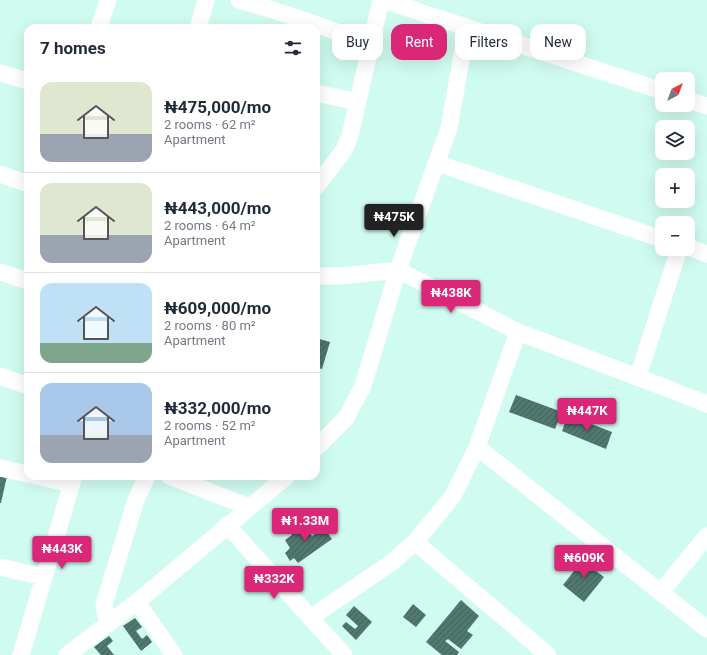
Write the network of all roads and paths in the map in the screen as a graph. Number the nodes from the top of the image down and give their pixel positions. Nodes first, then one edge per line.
1 (108, 0) edge
2 (206, 0) edge
3 (239, 0) edge
4 (382, 0) edge
5 (420, 6) edge
6 (100, 24) edge
7 (199, 24) edge
8 (316, 24) edge
9 (376, 24) edge
10 (460, 24) edge
11 (320, 26) edge
12 (332, 30) edge
13 (522, 45) edge
14 (367, 60) edge
15 (461, 60) edge
16 (0, 73) edge
17 (24, 80) edge
18 (655, 89) edge
19 (320, 94) edge
20 (358, 102) junction
21 (695, 102) edge
22 (707, 106) edge
23 (437, 163) junction
24 (0, 174) edge
25 (320, 182) edge
26 (24, 183) edge
27 (655, 237) edge
28 (695, 250) edge
29 (707, 254) edge
30 (677, 256) edge
31 (398, 270) junction
32 (0, 272) edge
33 (320, 276) edge
34 (24, 280) edge
35 (518, 332) junction
36 (0, 376) edge
37 (638, 377) junction
38 (24, 385) edge
39 (707, 404) edge
40 (320, 444) edge
41 (477, 447) junction
42 (0, 468) edge
43 (24, 473) edge
44 (72, 480) edge
45 (145, 480) edge
46 (178, 480) edge
47 (282, 480) edge
48 (249, 507) junction
49 (227, 525) junction
50 (707, 536) edge
51 (415, 542) junction
52 (0, 567) edge
53 (44, 577) junction
54 (661, 592) junction
55 (137, 602) junction
56 (310, 618) junction
57 (108, 624) junction
58 (707, 629) edge
59 (21, 655) edge
60 (67, 655) edge
61 (174, 655) edge
62 (344, 655) edge
63 (548, 655) edge

1 - 6 street
2 - 7 street
3 - 8 street
4 - 5 street
4 - 9 street
5 - 10 street
11 - 12 street
13 - 18 street
14 - 20 street
15 - 23 street
16 - 17 street
19 - 20 street
20 - 25 street
21 - 22 street
23 - 27 street
23 - 31 street
24 - 26 street
28 - 29 street
30 - 37 street
31 - 33 street
31 - 35 street
31 - 40 street
32 - 34 street
35 - 37 street
35 - 41 street
36 - 38 street
37 - 39 street
41 - 51 street
41 - 54 street
42 - 43 street
44 - 53 street
45 - 57 street
46 - 48 street
47 - 48 street
48 - 49 street
49 - 55 street
49 - 56 street
50 - 54 street
51 - 56 street
51 - 63 street
52 - 53 street
53 - 59 street
54 - 58 street
55 - 57 street
55 - 61 street
56 - 62 street
57 - 60 street

